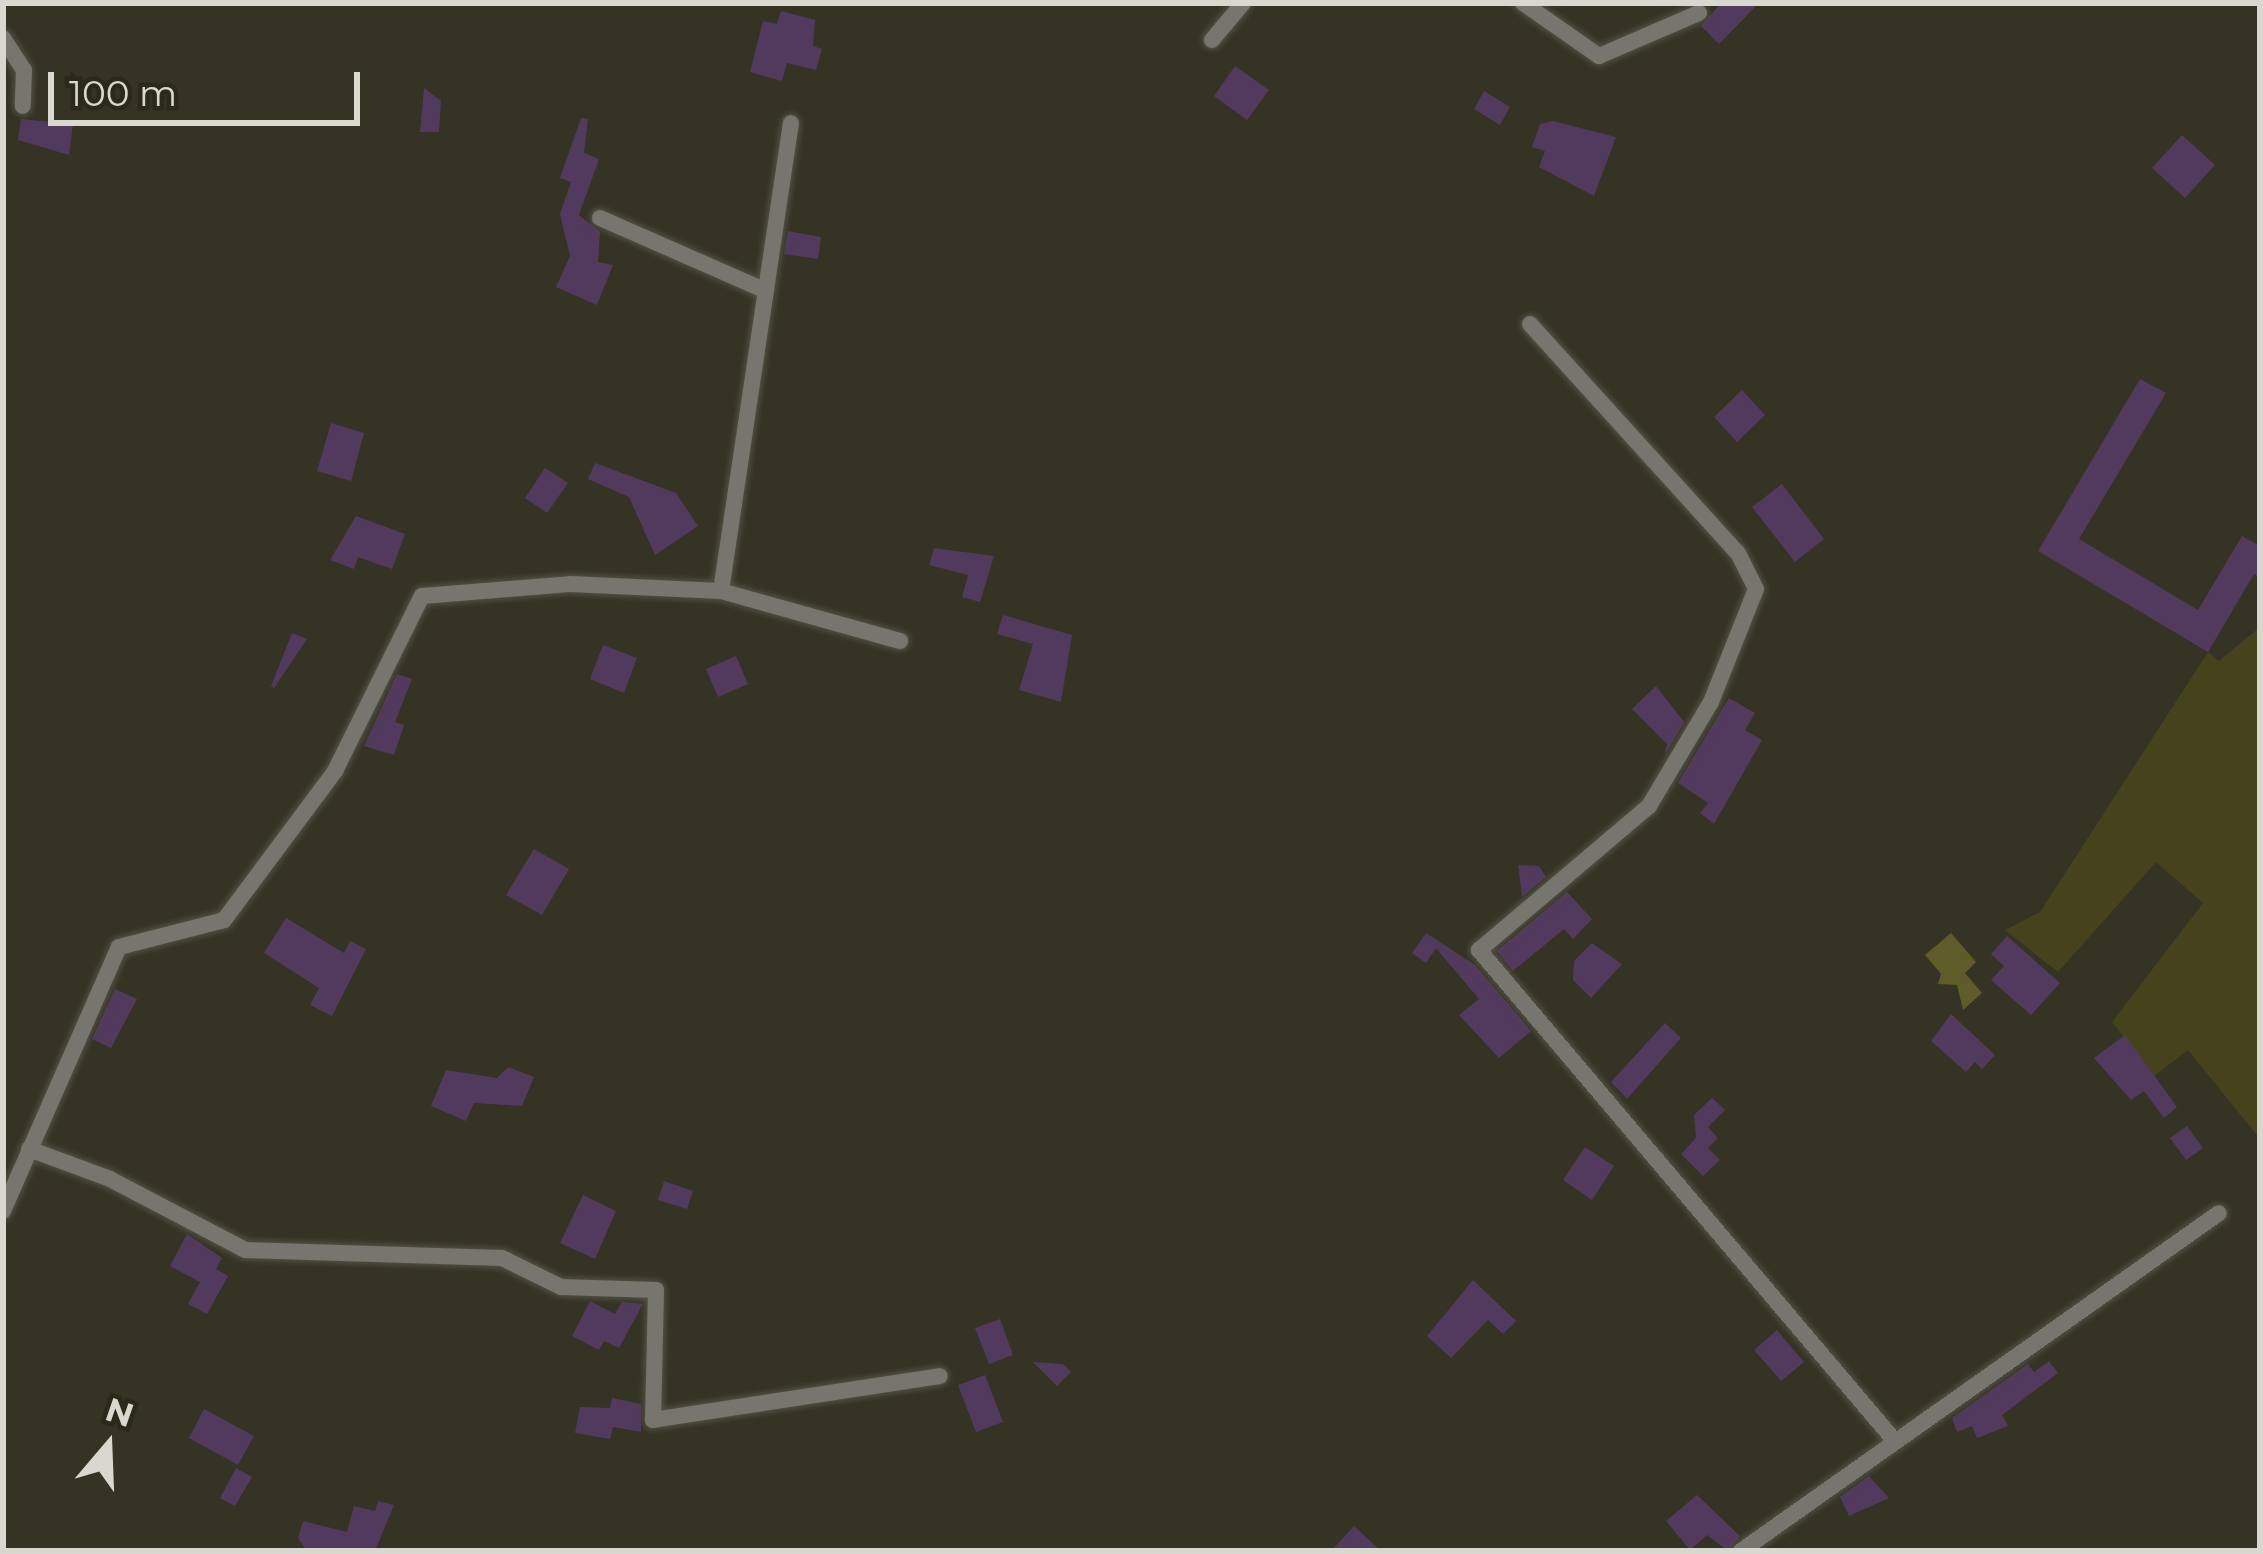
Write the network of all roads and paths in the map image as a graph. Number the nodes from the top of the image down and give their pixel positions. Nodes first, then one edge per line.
1 (1243, 3) edge
2 (1523, 3) edge
3 (1699, 13) dead end
4 (3, 38) edge
5 (1212, 40) dead end
6 (23, 106) dead end
7 (791, 123) dead end
8 (600, 218) dead end
9 (766, 291) junction
10 (1530, 324) dead end
11 (721, 591) junction
12 (900, 640) dead end
13 (29, 1149) junction
14 (3, 1211) edge
15 (2218, 1213) dead end
16 (940, 1376) dead end
17 (1894, 1440) junction
18 (1741, 1551) edge

1 - 5 street
2 - 3 street
4 - 6 street
7 - 9 street
8 - 9 street
9 - 11 street
10 - 17 street
11 - 12 street
11 - 13 street
13 - 14 street
13 - 16 street
15 - 17 street
17 - 18 street

